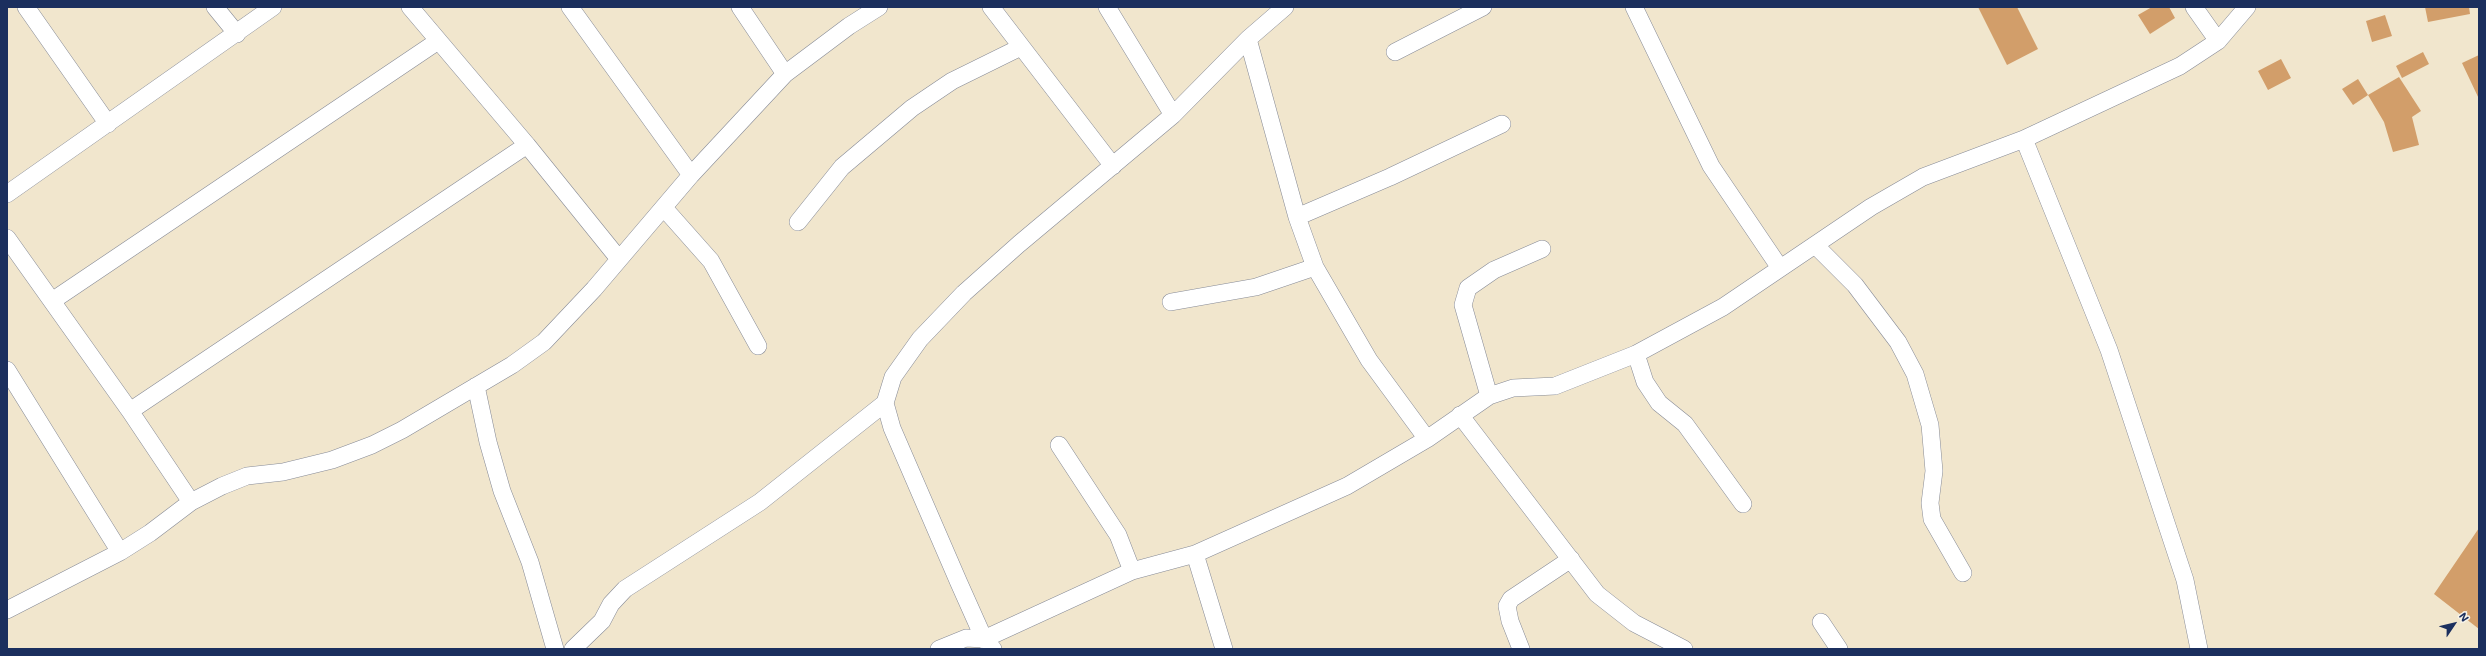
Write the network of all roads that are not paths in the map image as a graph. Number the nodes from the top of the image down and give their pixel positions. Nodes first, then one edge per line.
1 (26, 7) edge
2 (215, 7) edge
3 (273, 7) edge
4 (410, 7) edge
5 (570, 7) edge
6 (740, 7) edge
7 (879, 7) edge
8 (991, 7) edge
9 (1107, 7) edge
10 (1285, 7) edge
11 (1483, 7) edge
12 (1634, 7) edge
13 (2194, 7) edge
14 (2247, 7) edge
15 (237, 34) junction
16 (1248, 39) junction
17 (438, 41) junction
18 (2218, 41) junction
19 (1021, 47) junction
20 (1395, 52) dead end
21 (785, 74) junction
22 (1173, 115) junction
23 (108, 124) junction
24 (1502, 124) dead end
25 (2024, 139) junction
26 (527, 145) junction
27 (1112, 166) junction
28 (691, 175) junction
29 (7, 194) edge
30 (664, 208) junction
31 (1297, 217) junction
32 (798, 222) dead end
33 (7, 238) edge
34 (1815, 245) junction
35 (1542, 249) dead end
36 (619, 259) junction
37 (1315, 267) junction
38 (1780, 268) junction
39 (52, 301) junction
40 (1171, 302) dead end
41 (758, 346) dead end
42 (1636, 354) junction
43 (7, 370) edge
44 (476, 386) junction
45 (1489, 396) junction
46 (884, 403) junction
47 (130, 411) junction
48 (1460, 415) junction
49 (1427, 439) junction
50 (1058, 445) dead end
51 (191, 502) junction
52 (1743, 504) dead end
53 (120, 552) junction
54 (1195, 554) junction
55 (1571, 559) junction
56 (1132, 571) junction
57 (1963, 573) dead end
58 (7, 610) edge
59 (1821, 622) dead end
60 (988, 644) edge
61 (555, 649) edge
62 (573, 649) edge
63 (939, 649) edge
64 (1224, 649) edge
65 (1521, 649) edge
66 (1684, 649) edge
67 (1839, 649) edge
68 (2199, 649) edge

1 - 23 street
2 - 15 street
3 - 15 street
4 - 17 street
5 - 28 street
6 - 21 street
7 - 21 street
8 - 19 street
9 - 22 street
10 - 16 street
11 - 20 street
12 - 38 street
13 - 18 street
14 - 18 street
15 - 23 street
16 - 22 street
16 - 31 street
17 - 26 street
17 - 39 street
18 - 25 street
19 - 27 street
19 - 32 street
21 - 28 street
22 - 27 street
23 - 29 street
24 - 31 street
25 - 34 street
25 - 68 street
26 - 36 street
26 - 47 street
27 - 46 street
28 - 30 street
30 - 36 street
30 - 41 street
31 - 37 street
33 - 39 street
34 - 38 street
34 - 57 street
35 - 45 street
36 - 44 street
37 - 40 street
37 - 49 street
38 - 42 street
39 - 47 street
42 - 45 street
42 - 52 street
43 - 53 street
44 - 51 street
44 - 61 street
45 - 48 street
46 - 60 street
46 - 62 street
47 - 51 street
48 - 49 street
48 - 55 street
49 - 54 street
50 - 56 street
51 - 53 street
53 - 58 street
54 - 56 street
54 - 64 street
55 - 65 street
55 - 66 street
56 - 60 street
59 - 67 street
60 - 63 street

